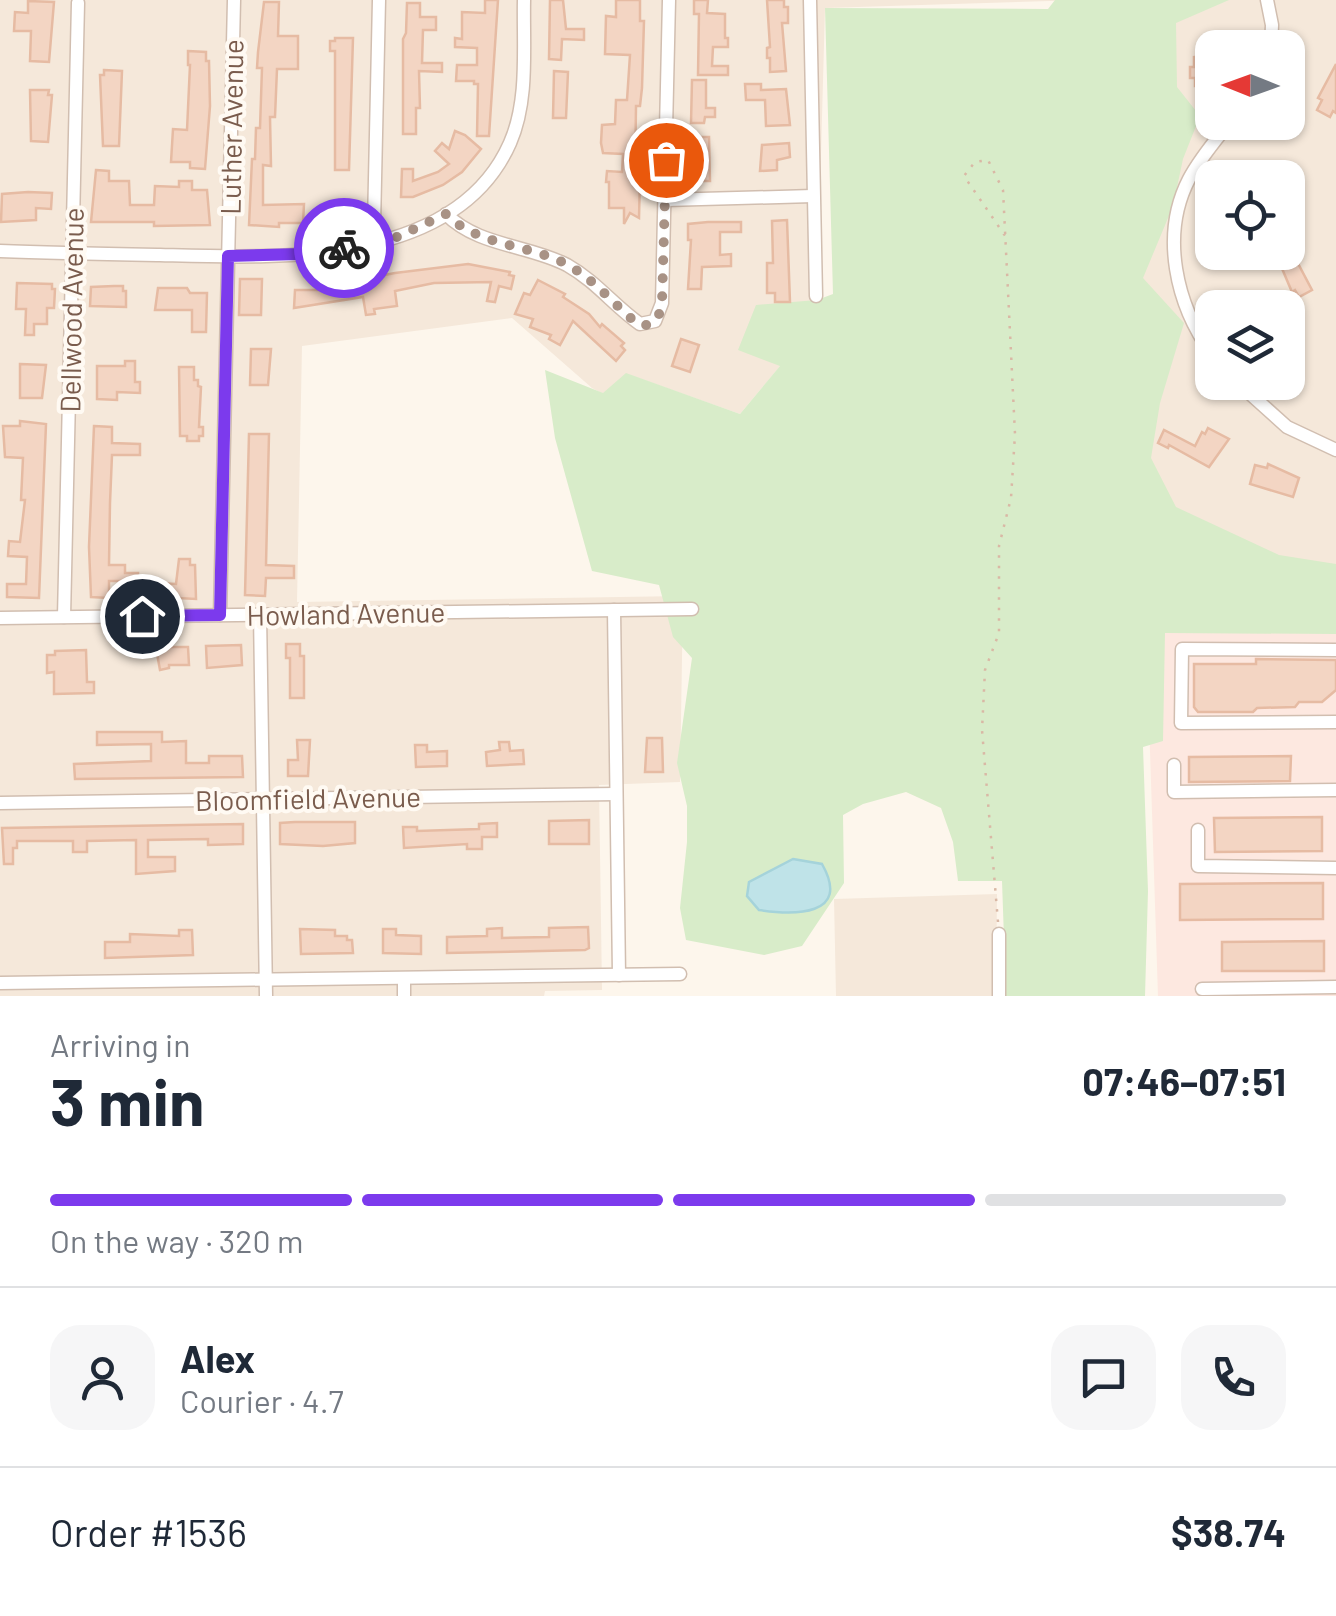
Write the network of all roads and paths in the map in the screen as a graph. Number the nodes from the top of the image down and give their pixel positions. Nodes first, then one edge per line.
1 (234, 0) edge
2 (379, 0) edge
3 (524, 0) edge
4 (669, 0) edge
5 (810, 0) edge
6 (1267, 0) edge
7 (78, 2) dead end
8 (1272, 30) edge
9 (1217, 140) edge
10 (813, 196) junction
11 (665, 200) junction
12 (446, 214) junction
13 (1008, 240) junction
14 (379, 242) junction
15 (0, 251) edge
16 (72, 253) junction
17 (228, 256) junction
18 (816, 296) dead end
19 (1195, 328) edge
20 (1256, 400) edge
21 (1336, 450) edge
22 (692, 609) dead end
23 (614, 610) junction
24 (260, 614) junction
25 (220, 615) junction
26 (64, 617) junction
27 (0, 618) edge
28 (1336, 650) edge
29 (1336, 722) edge
30 (1174, 765) dead end
31 (1336, 790) edge
32 (616, 794) junction
33 (263, 799) junction
34 (0, 803) edge
35 (1198, 830) dead end
36 (1336, 868) edge
37 (999, 934) joint
38 (680, 974) dead end
39 (619, 975) junction
40 (404, 979) junction
41 (266, 980) junction
42 (0, 983) edge
43 (1336, 987) edge
44 (1202, 989) dead end
45 (266, 996) edge
46 (404, 996) edge
47 (999, 996) edge

1 - 17 street, Luther Avenue
2 - 14 street
3 - 12 street
4 - 11 street
5 - 10 street
6 - 8 street
7 - 16 street, Dellwood Avenue
9 - 19 street
10 - 11 street
10 - 18 street
11 - 12 street
12 - 14 street
13 - 13 path
13 - 37 path
14 - 17 street
15 - 16 street
16 - 17 street
16 - 26 street, Dellwood Avenue
17 - 25 street, Luther Avenue
20 - 21 street
22 - 23 street, Howland Avenue
23 - 24 street, Howland Avenue
23 - 32 street
24 - 25 street, Howland Avenue
24 - 33 street
25 - 26 street, Howland Avenue
26 - 27 street, Howland Avenue
28 - 29 street
30 - 31 street
32 - 33 street, Bloomfield Avenue
32 - 39 street
33 - 34 street, Bloomfield Avenue
33 - 41 street
35 - 36 street
37 - 47 street
38 - 39 street
39 - 40 street
40 - 41 street
40 - 46 street
41 - 42 street
41 - 45 street
43 - 44 street

